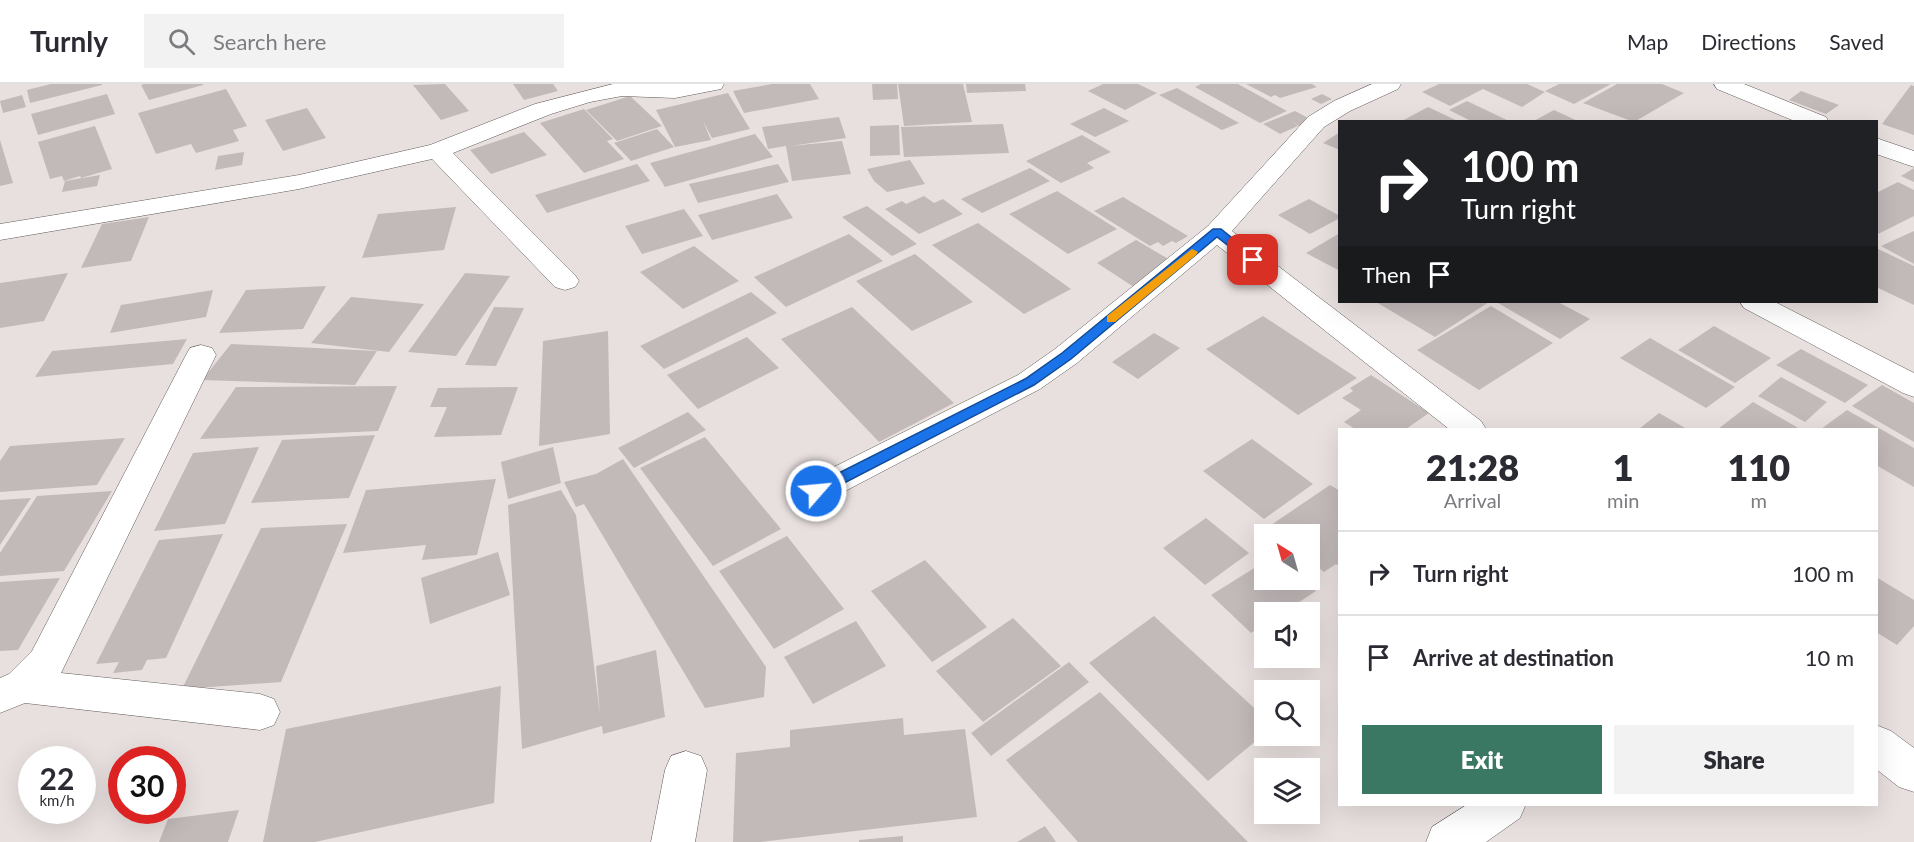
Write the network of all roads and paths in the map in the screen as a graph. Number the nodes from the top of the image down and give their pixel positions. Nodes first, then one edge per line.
1 (713, 84) edge
2 (1390, 84) edge
3 (1725, 84) edge
4 (1813, 120) edge
5 (1878, 146) edge
6 (437, 151) junction
7 (1914, 160) edge
8 (0, 232) edge
9 (1217, 232) junction
10 (565, 281) dead end
11 (1756, 303) edge
12 (201, 355) dead end
13 (1914, 386) edge
14 (1469, 428) edge
15 (816, 491) dead end
16 (12, 691) edge
17 (260, 711) dead end
18 (1878, 746) edge
19 (686, 770) dead end
20 (1914, 773) edge
21 (1502, 806) edge
22 (673, 842) edge
23 (1448, 842) edge

1 - 6 street
2 - 9 street
3 - 4 street
5 - 7 street
6 - 8 street
6 - 10 street
9 - 14 street
9 - 15 street
11 - 13 street
12 - 16 street
16 - 17 street
18 - 20 street
19 - 22 street
21 - 23 street

